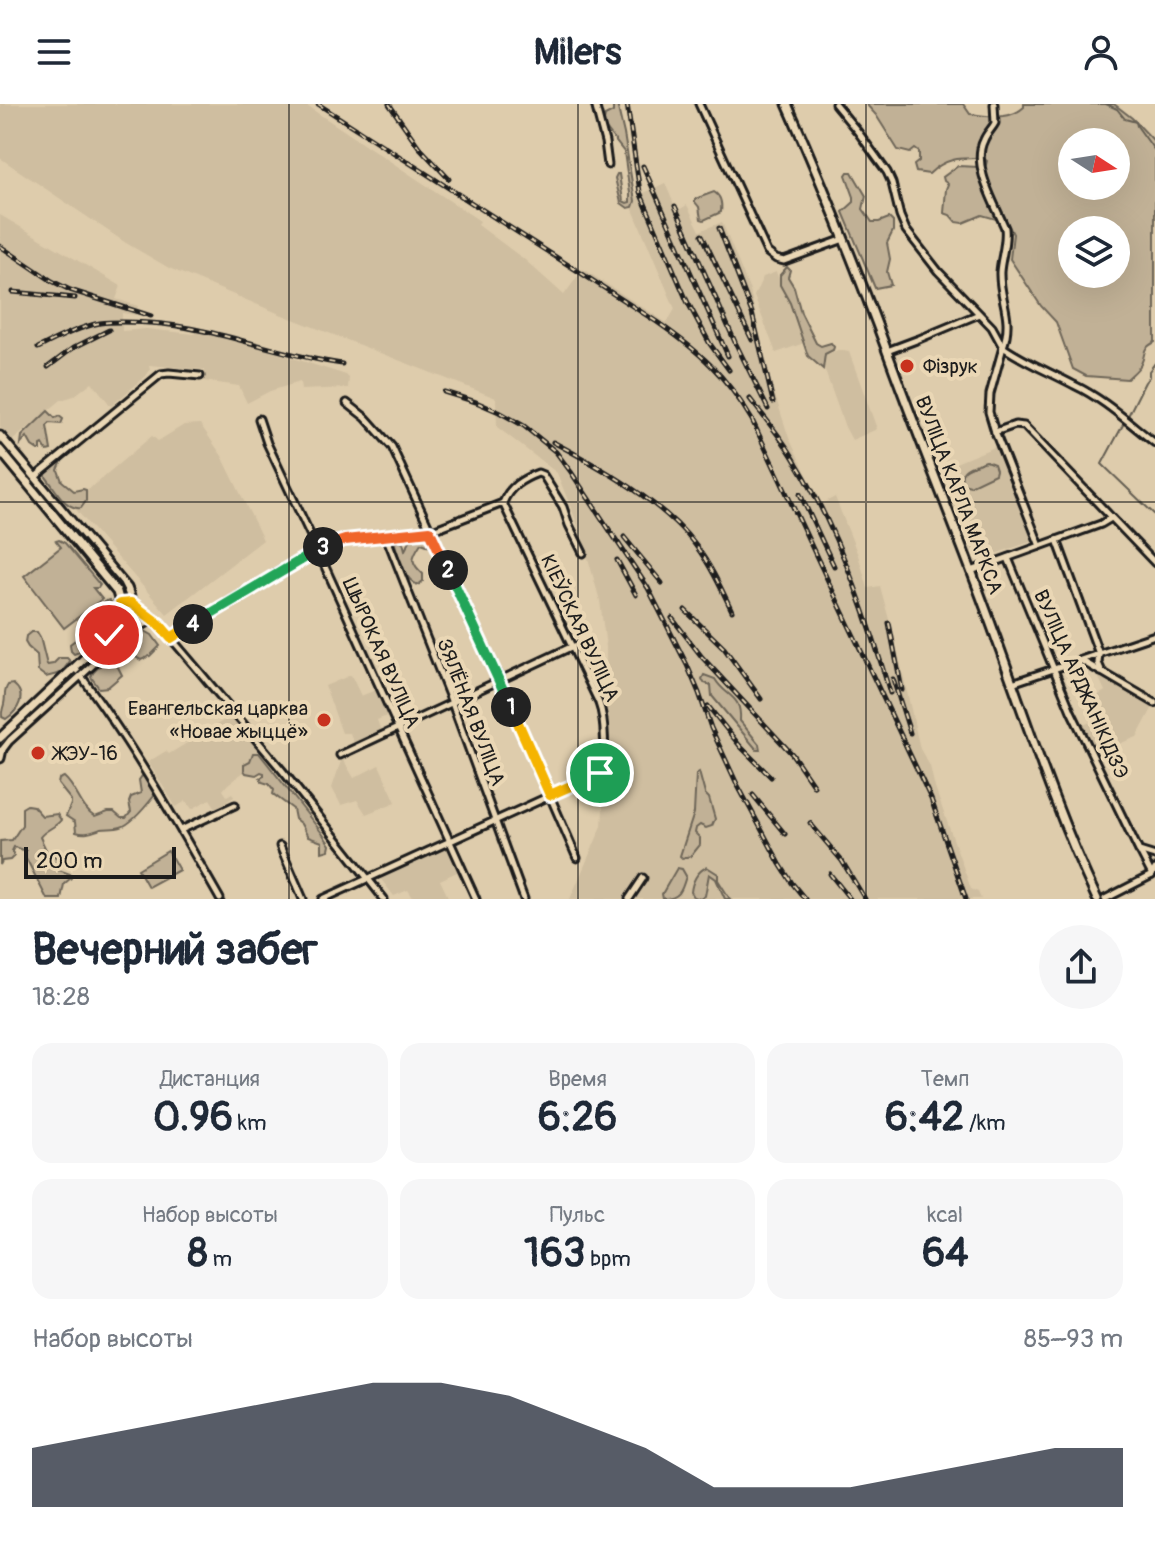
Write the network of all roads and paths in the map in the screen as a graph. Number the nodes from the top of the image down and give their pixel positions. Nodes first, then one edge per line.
1 (595, 104) edge
2 (699, 104) edge
3 (787, 104) edge
4 (835, 104) edge
5 (994, 104) edge
6 (608, 165) dead end
7 (844, 239) junction
8 (979, 314) junction
9 (1003, 347) junction
10 (887, 351) junction
11 (200, 376) dead end
12 (347, 403) dead end
13 (259, 419) dead end
14 (995, 432) junction
15 (0, 436) edge
16 (1155, 443) edge
17 (0, 450) edge
18 (32, 480) junction
19 (503, 503) junction
20 (1111, 518) junction
21 (430, 531) junction
22 (386, 536) junction
23 (1057, 540) junction
24 (1040, 546) junction
25 (317, 549) junction
26 (583, 553) dead end
27 (1008, 558) junction
28 (1155, 563) edge
29 (971, 571) junction
30 (117, 592) junction
31 (131, 603) junction
32 (120, 604) junction
33 (152, 619) junction
34 (1155, 635) edge
35 (171, 638) junction
36 (120, 639) junction
37 (573, 646) junction
38 (1099, 654) junction
39 (1081, 661) junction
40 (1053, 670) junction
41 (78, 672) junction
42 (1102, 672) junction
43 (500, 681) junction
44 (1012, 683) junction
45 (452, 703) junction
46 (1155, 703) edge
47 (397, 728) junction
48 (0, 738) edge
49 (1, 752) edge
50 (340, 755) dead end
51 (550, 795) junction
52 (235, 805) dead end
53 (495, 821) junction
54 (181, 830) junction
55 (449, 842) junction
56 (280, 846) dead end
57 (1139, 851) junction
58 (1155, 856) edge
59 (577, 858) dead end
60 (1154, 873) edge
61 (643, 878) dead end
62 (368, 879) junction
63 (220, 899) edge
64 (303, 899) edge
65 (323, 899) edge
66 (384, 899) edge
67 (476, 899) edge
68 (524, 899) edge
69 (629, 899) edge
70 (1097, 899) edge
71 (1105, 899) edge

1 - 6 street
2 - 7 street
3 - 7 main road, ВУЛІЦА КАРЛА МАРКСА
4 - 8 street
5 - 9 street
7 - 10 main road, ВУЛІЦА КАРЛА МАРКСА
8 - 9 street
8 - 10 street
9 - 14 street
9 - 16 street
10 - 29 main road, ВУЛІЦА КАРЛА МАРКСА
11 - 18 street
12 - 21 street
13 - 25 street, ШЫРОКАЯ ВУЛІЦА
14 - 20 street
14 - 24 street
15 - 18 main road
17 - 18 main road
18 - 30 main road
18 - 31 main road
19 - 21 street
19 - 26 street
19 - 37 street, КІЕЎСКАЯ ВУЛІЦА
20 - 23 street
20 - 28 street
21 - 22 street
21 - 43 street
22 - 25 street
22 - 45 street, ЗЯЛЁНАЯ ВУЛІЦА
23 - 24 street
23 - 38 street
24 - 27 street
25 - 35 street
25 - 47 street, ШЫРОКАЯ ВУЛІЦА
27 - 29 street
27 - 40 street, ВУЛІЦА АРДЖАНІКІДЗЭ
29 - 44 main road, ВУЛІЦА КАРЛА МАРКСА
30 - 31 main road
30 - 32 main road
31 - 32 street
31 - 33 street
31 - 36 main road
32 - 41 main road
33 - 35 street
33 - 36 main road
34 - 38 street
35 - 62 street
36 - 41 main road
37 - 43 street
37 - 51 street, КІЕЎСКАЯ ВУЛІЦА
38 - 39 street
38 - 42 street
39 - 40 street
39 - 42 street
40 - 44 street
40 - 57 street, ВУЛІЦА АРДЖАНІКІДЗЭ
41 - 48 main road
41 - 49 main road
41 - 54 street
42 - 46 street
43 - 45 street
43 - 51 street
44 - 70 main road, ВУЛІЦА КАРЛА МАРКСА
45 - 47 street
45 - 53 street, ЗЯЛЁНАЯ ВУЛІЦА
47 - 50 street
47 - 55 street, ШЫРОКАЯ ВУЛІЦА
51 - 53 street
51 - 59 street
52 - 54 street
53 - 55 street
53 - 68 street, ЗЯЛЁНАЯ ВУЛІЦА
54 - 63 street
55 - 62 street
55 - 67 street, ШЫРОКАЯ ВУЛІЦА
56 - 64 street
57 - 58 street
57 - 60 street, ВУЛІЦА АРДЖАНІКІДЗЭ
60 - 71 street
61 - 69 street
62 - 65 street
62 - 66 street

